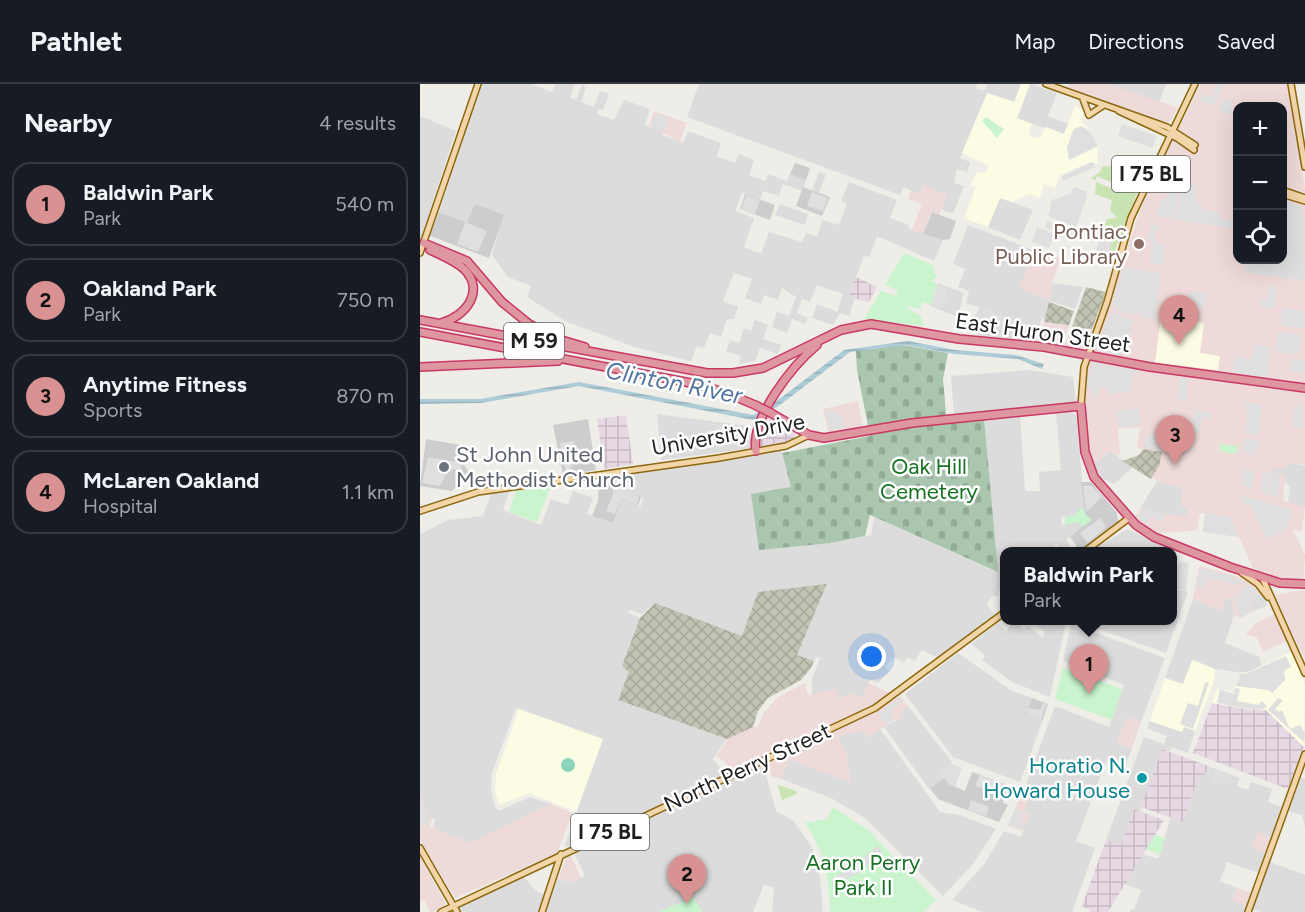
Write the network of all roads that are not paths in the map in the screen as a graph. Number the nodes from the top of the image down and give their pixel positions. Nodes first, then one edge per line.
1 (478, 84) edge
2 (1046, 84) edge
3 (1196, 84) edge
4 (1291, 84) edge
5 (1082, 97) junction
6 (1104, 105) junction
7 (1119, 111) junction
8 (1163, 125) junction
9 (1147, 126) junction
10 (1171, 133) junction
11 (1194, 147) dead end
12 (1305, 167) edge
13 (1287, 194) edge
14 (1305, 200) edge
15 (422, 247) edge
16 (420, 320) edge
17 (437, 324) junction
18 (420, 332) edge
19 (826, 338) junction
20 (1087, 355) junction
21 (631, 359) junction
22 (579, 362) junction
23 (420, 367) edge
24 (1305, 388) edge
25 (1081, 406) junction
26 (767, 414) junction
27 (809, 435) junction
28 (756, 451) junction
29 (420, 511) edge
30 (1129, 518) junction
31 (1091, 547) edge
32 (1230, 567) junction
33 (1262, 577) junction
34 (1305, 584) edge
35 (1271, 600) junction
36 (1000, 616) edge
37 (1305, 673) edge
38 (1305, 754) edge
39 (420, 848) edge
40 (561, 854) junction
41 (453, 906) junction
42 (441, 912) edge
43 (457, 912) edge
44 (542, 912) edge
45 (1248, 912) edge

1 - 15 main road
2 - 5 main road
3 - 10 main road, I 75 BL
4 - 12 main road
5 - 6 main road
5 - 6 main road
6 - 7 main road
7 - 8 main road
7 - 9 main road
8 - 9 main road
8 - 10 main road
9 - 10 main road
10 - 11 main road
10 - 20 main road, I 75 BL
13 - 14 main road
15 - 17 highway
15 - 21 highway
16 - 17 highway, M 59
17 - 21 highway, M 59
18 - 22 highway, M 59
19 - 20 highway, East Huron Street / M 59
19 - 21 highway, M 59
19 - 26 highway, bridge
20 - 24 highway, East Huron Street / M 59
20 - 25 main road, I 75 BL
22 - 23 highway
22 - 26 highway, M 59, bridge
25 - 27 highway, University Drive / M 59
25 - 30 highway, I 75 BL
26 - 27 highway, M 59
26 - 28 highway
27 - 28 main road, University Drive
28 - 29 main road, University Drive
30 - 31 main road
30 - 32 highway, I 75 BL
32 - 33 highway, I 75 BL
32 - 35 main road
33 - 34 highway, I 75 BL
33 - 35 main road
35 - 37 main road
36 - 40 main road, North Perry Street / I 75 BL
38 - 45 main road
39 - 41 main road
40 - 41 main road, North Perry Street / I 75 BL
40 - 44 main road
41 - 42 main road, North Perry Street / I 75 BL
41 - 43 main road

